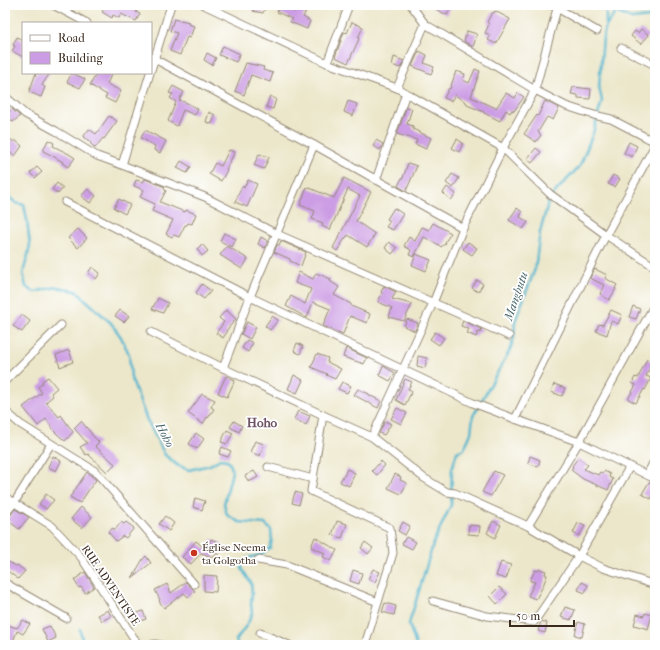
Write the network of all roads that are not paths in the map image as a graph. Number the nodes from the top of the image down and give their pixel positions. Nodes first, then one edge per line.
1 (53, 5) edge
2 (171, 5) edge
3 (204, 5) edge
4 (349, 5) edge
5 (411, 5) edge
6 (556, 6) edge
7 (85, 22) edge
8 (425, 24) junction
9 (597, 31) dead end
10 (621, 48) dead end
11 (153, 58) edge
12 (327, 63) junction
13 (655, 65) edge
14 (150, 74) edge
15 (397, 88) junction
16 (535, 90) junction
17 (406, 93) junction
18 (5, 96) edge
19 (655, 142) edge
20 (314, 145) junction
21 (655, 145) edge
22 (503, 148) junction
23 (122, 165) junction
24 (376, 180) junction
25 (65, 202) dead end
26 (463, 228) junction
27 (277, 234) junction
28 (606, 235) junction
29 (655, 267) edge
30 (250, 297) junction
31 (433, 303) junction
32 (655, 304) edge
33 (61, 325) dead end
34 (151, 332) dead end
35 (509, 336) dead end
36 (223, 368) junction
37 (403, 369) junction
38 (5, 381) edge
39 (5, 411) edge
40 (324, 415) junction
41 (515, 419) junction
42 (372, 437) junction
43 (579, 442) junction
44 (51, 444) junction
45 (655, 459) edge
46 (630, 466) junction
47 (268, 467) dead end
48 (647, 475) junction
49 (313, 479) junction
50 (655, 479) edge
51 (5, 497) edge
52 (14, 503) junction
53 (5, 514) edge
54 (528, 526) junction
55 (579, 556) junction
56 (258, 560) dead end
57 (5, 583) edge
58 (194, 584) dead end
59 (655, 585) edge
60 (433, 601) dead end
61 (378, 602) junction
62 (66, 618) dead end
63 (260, 633) dead end
64 (140, 645) edge
65 (150, 645) edge
66 (161, 645) edge
67 (289, 645) edge
68 (365, 645) edge

1 - 7 street
2 - 11 street
3 - 12 street
4 - 12 street
5 - 8 street
6 - 9 street
6 - 16 street
8 - 15 street
8 - 16 street
10 - 13 street
11 - 20 street
12 - 15 street
14 - 23 street
15 - 17 street
16 - 19 street
16 - 22 street
17 - 22 street
17 - 24 street
18 - 23 street
20 - 24 street
20 - 27 street
21 - 28 street
22 - 26 street
22 - 28 street
23 - 27 street
24 - 26 street
25 - 30 street
26 - 31 street
27 - 30 street
27 - 31 street
28 - 29 street
28 - 41 street
30 - 36 street
30 - 37 street
31 - 35 street
31 - 37 street
32 - 43 street
33 - 38 street
34 - 36 street
36 - 40 street
37 - 41 street
37 - 42 street
39 - 44 street
40 - 42 street
40 - 49 street
41 - 43 street
42 - 54 street
43 - 46 street
43 - 54 street
44 - 52 street
44 - 58 street
45 - 48 street
46 - 48 street
46 - 55 street
47 - 49 street
48 - 50 street
49 - 61 street
51 - 52 street, RUE ADVENTISTE
52 - 53 street
52 - 64 street, RUE ADVENTISTE
54 - 55 street
55 - 59 street
55 - 60 street
56 - 61 street
57 - 62 street
61 - 68 street
63 - 67 street
65 - 66 street

